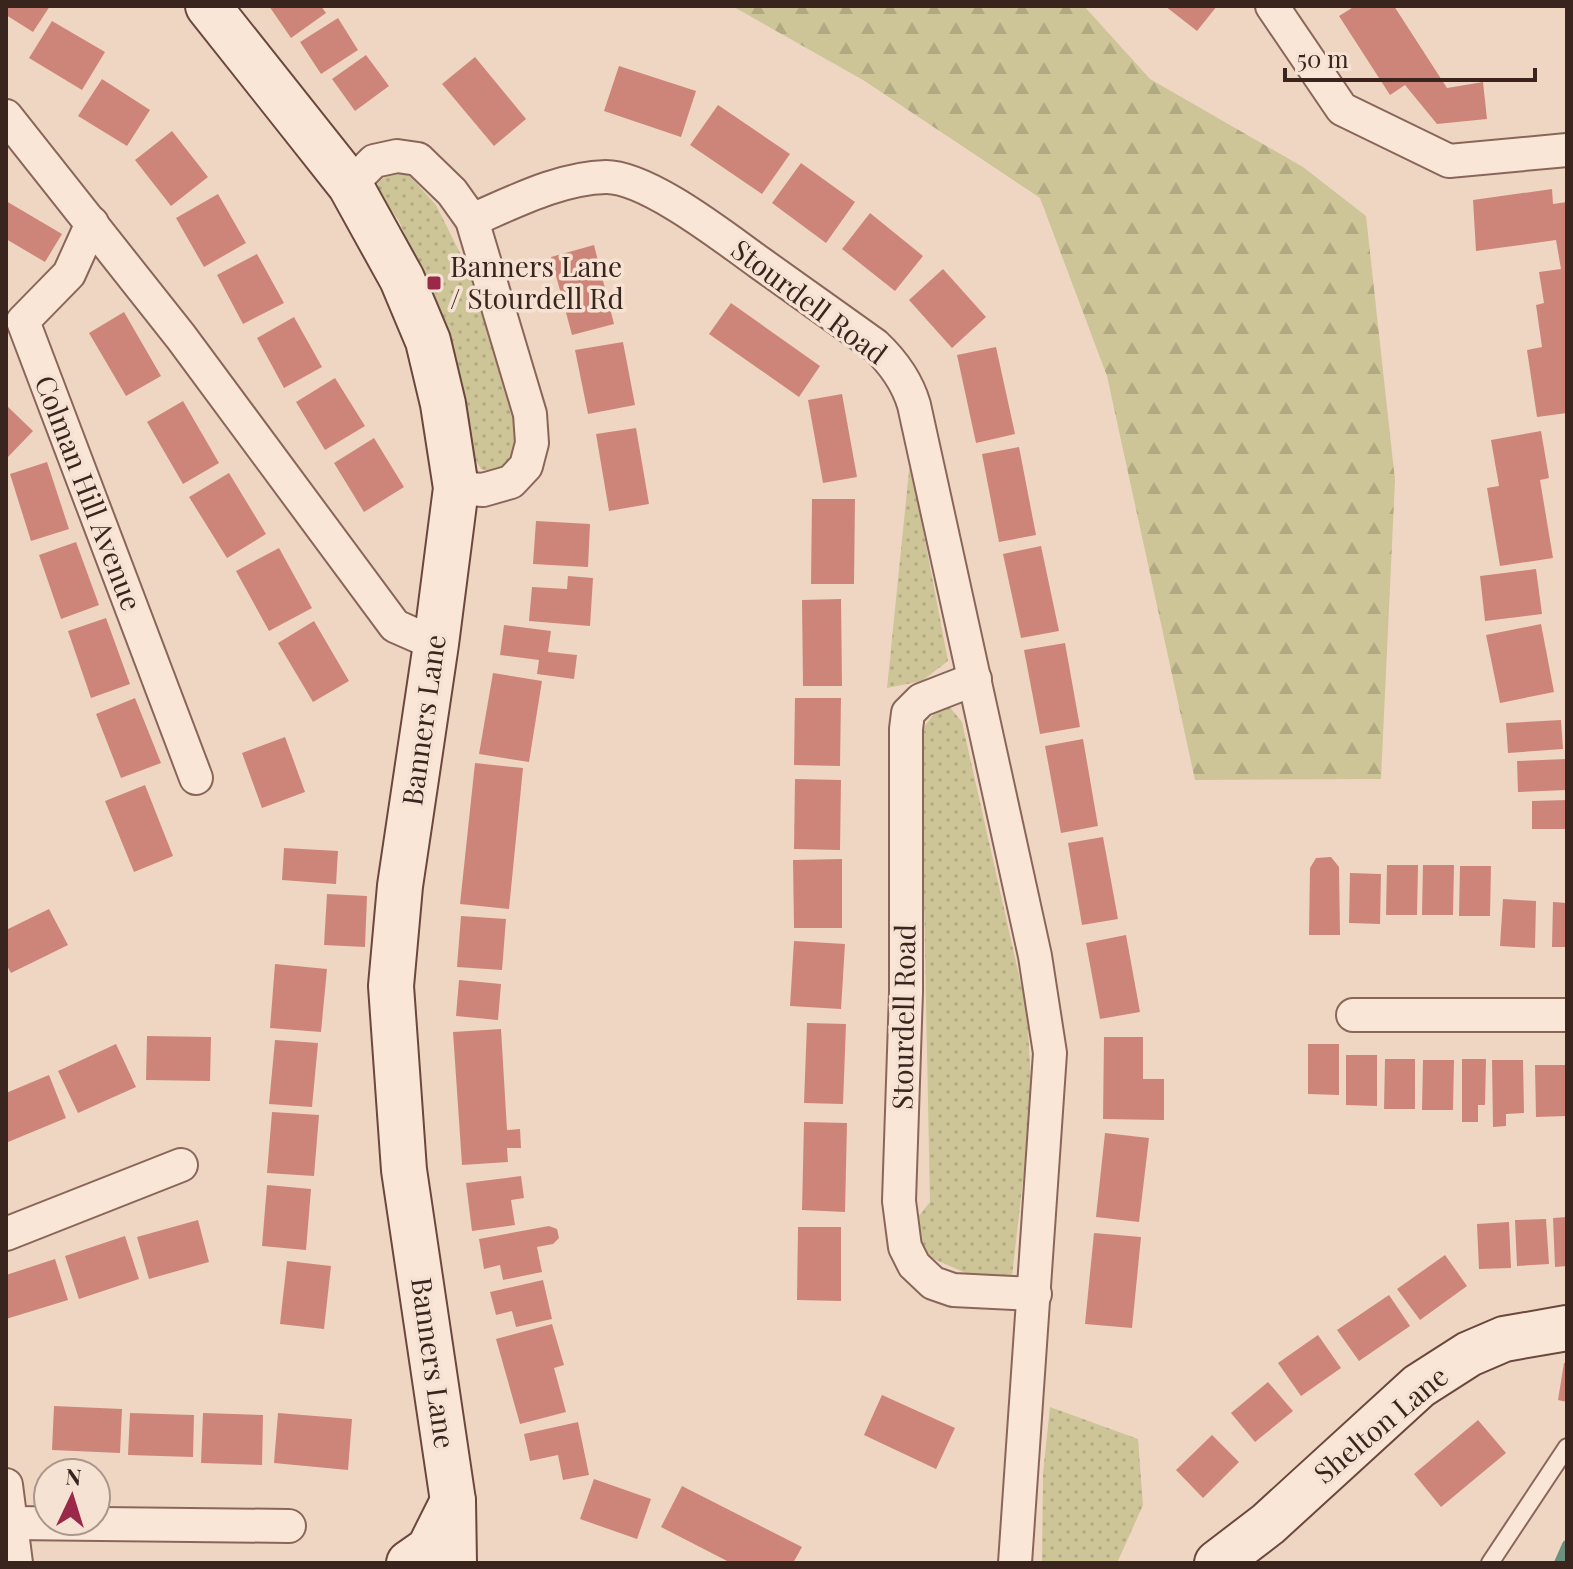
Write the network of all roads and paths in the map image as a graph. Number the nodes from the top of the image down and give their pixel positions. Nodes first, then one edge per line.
1 (208, 6) edge
2 (1272, 6) edge
3 (6, 116) edge
4 (1567, 150) edge
5 (350, 185) junction
6 (472, 220) junction
7 (92, 223) junction
8 (14, 326) edge
9 (456, 488) junction
10 (436, 644) junction
11 (975, 679) junction
12 (196, 778) dead end
13 (1353, 1015) dead end
14 (1567, 1015) edge
15 (181, 1165) dead end
16 (6, 1234) edge
17 (1035, 1294) junction
18 (1567, 1328) edge
19 (1567, 1447) edge
20 (6, 1485) edge
21 (453, 1501) junction
22 (12, 1523) junction
23 (289, 1526) dead end
24 (16, 1563) edge
25 (409, 1563) edge
26 (454, 1563) edge
27 (1015, 1563) edge
28 (1217, 1563) edge
29 (1490, 1563) edge

1 - 5 street, Banners Lane
2 - 4 street
3 - 7 street
5 - 6 street
5 - 9 street, Banners Lane
6 - 9 street
6 - 11 street, Stourdell Road
7 - 8 street, Colman Hill Avenue
7 - 10 street
8 - 12 street, Colman Hill Avenue
9 - 10 street, Banners Lane
10 - 21 street, Banners Lane
11 - 17 street, Stourdell Road
11 - 17 street, Stourdell Road
13 - 14 street
15 - 16 street
17 - 27 street, Stourdell Road
18 - 28 street, Shelton Lane
19 - 29 lane
20 - 22 street
21 - 25 street
21 - 26 street, Banners Lane
22 - 23 street
22 - 24 street

